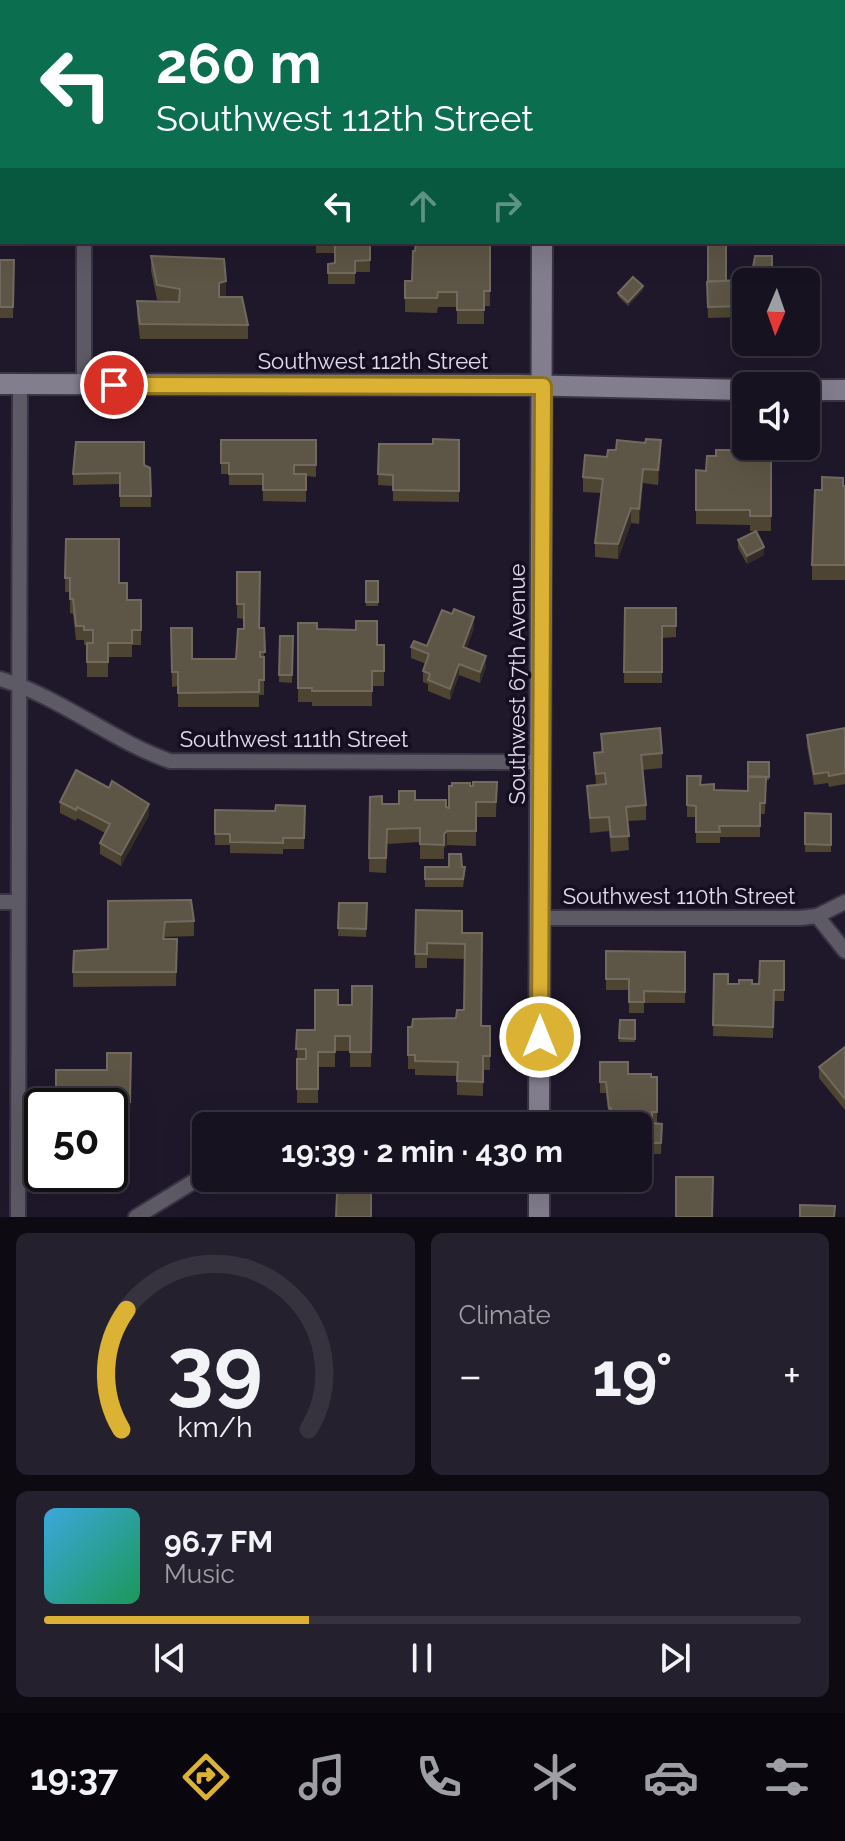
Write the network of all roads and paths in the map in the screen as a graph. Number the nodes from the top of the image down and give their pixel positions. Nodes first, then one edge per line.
1 (84, 244) edge
2 (542, 244) edge
3 (10, 384) edge
4 (84, 385) junction
5 (543, 386) junction
6 (732, 390) edge
7 (820, 390) edge
8 (845, 390) edge
9 (0, 679) edge
10 (18, 684) junction
11 (541, 762) junction
12 (0, 902) edge
13 (18, 902) junction
14 (845, 902) edge
15 (817, 916) junction
16 (540, 918) junction
17 (845, 951) edge
18 (539, 1112) edge
19 (192, 1183) edge
20 (539, 1192) edge
21 (18, 1217) edge
22 (136, 1217) edge
23 (539, 1217) edge

1 - 4 street
2 - 5 main road, Southwest 67th Avenue
3 - 4 main road, Southwest 112th Street
3 - 10 street
4 - 5 main road, Southwest 112th Street
5 - 6 main road, Southwest 112th Street
5 - 11 main road, Southwest 67th Avenue
7 - 8 main road
9 - 10 street, Southwest 111th Street
10 - 11 street, Southwest 111th Street
10 - 13 street
11 - 16 main road, Southwest 67th Avenue
12 - 13 street
13 - 21 street
14 - 15 street
15 - 16 street, Southwest 110th Street
15 - 17 street
16 - 18 main road, Southwest 67th Avenue
19 - 22 street
20 - 23 main road

